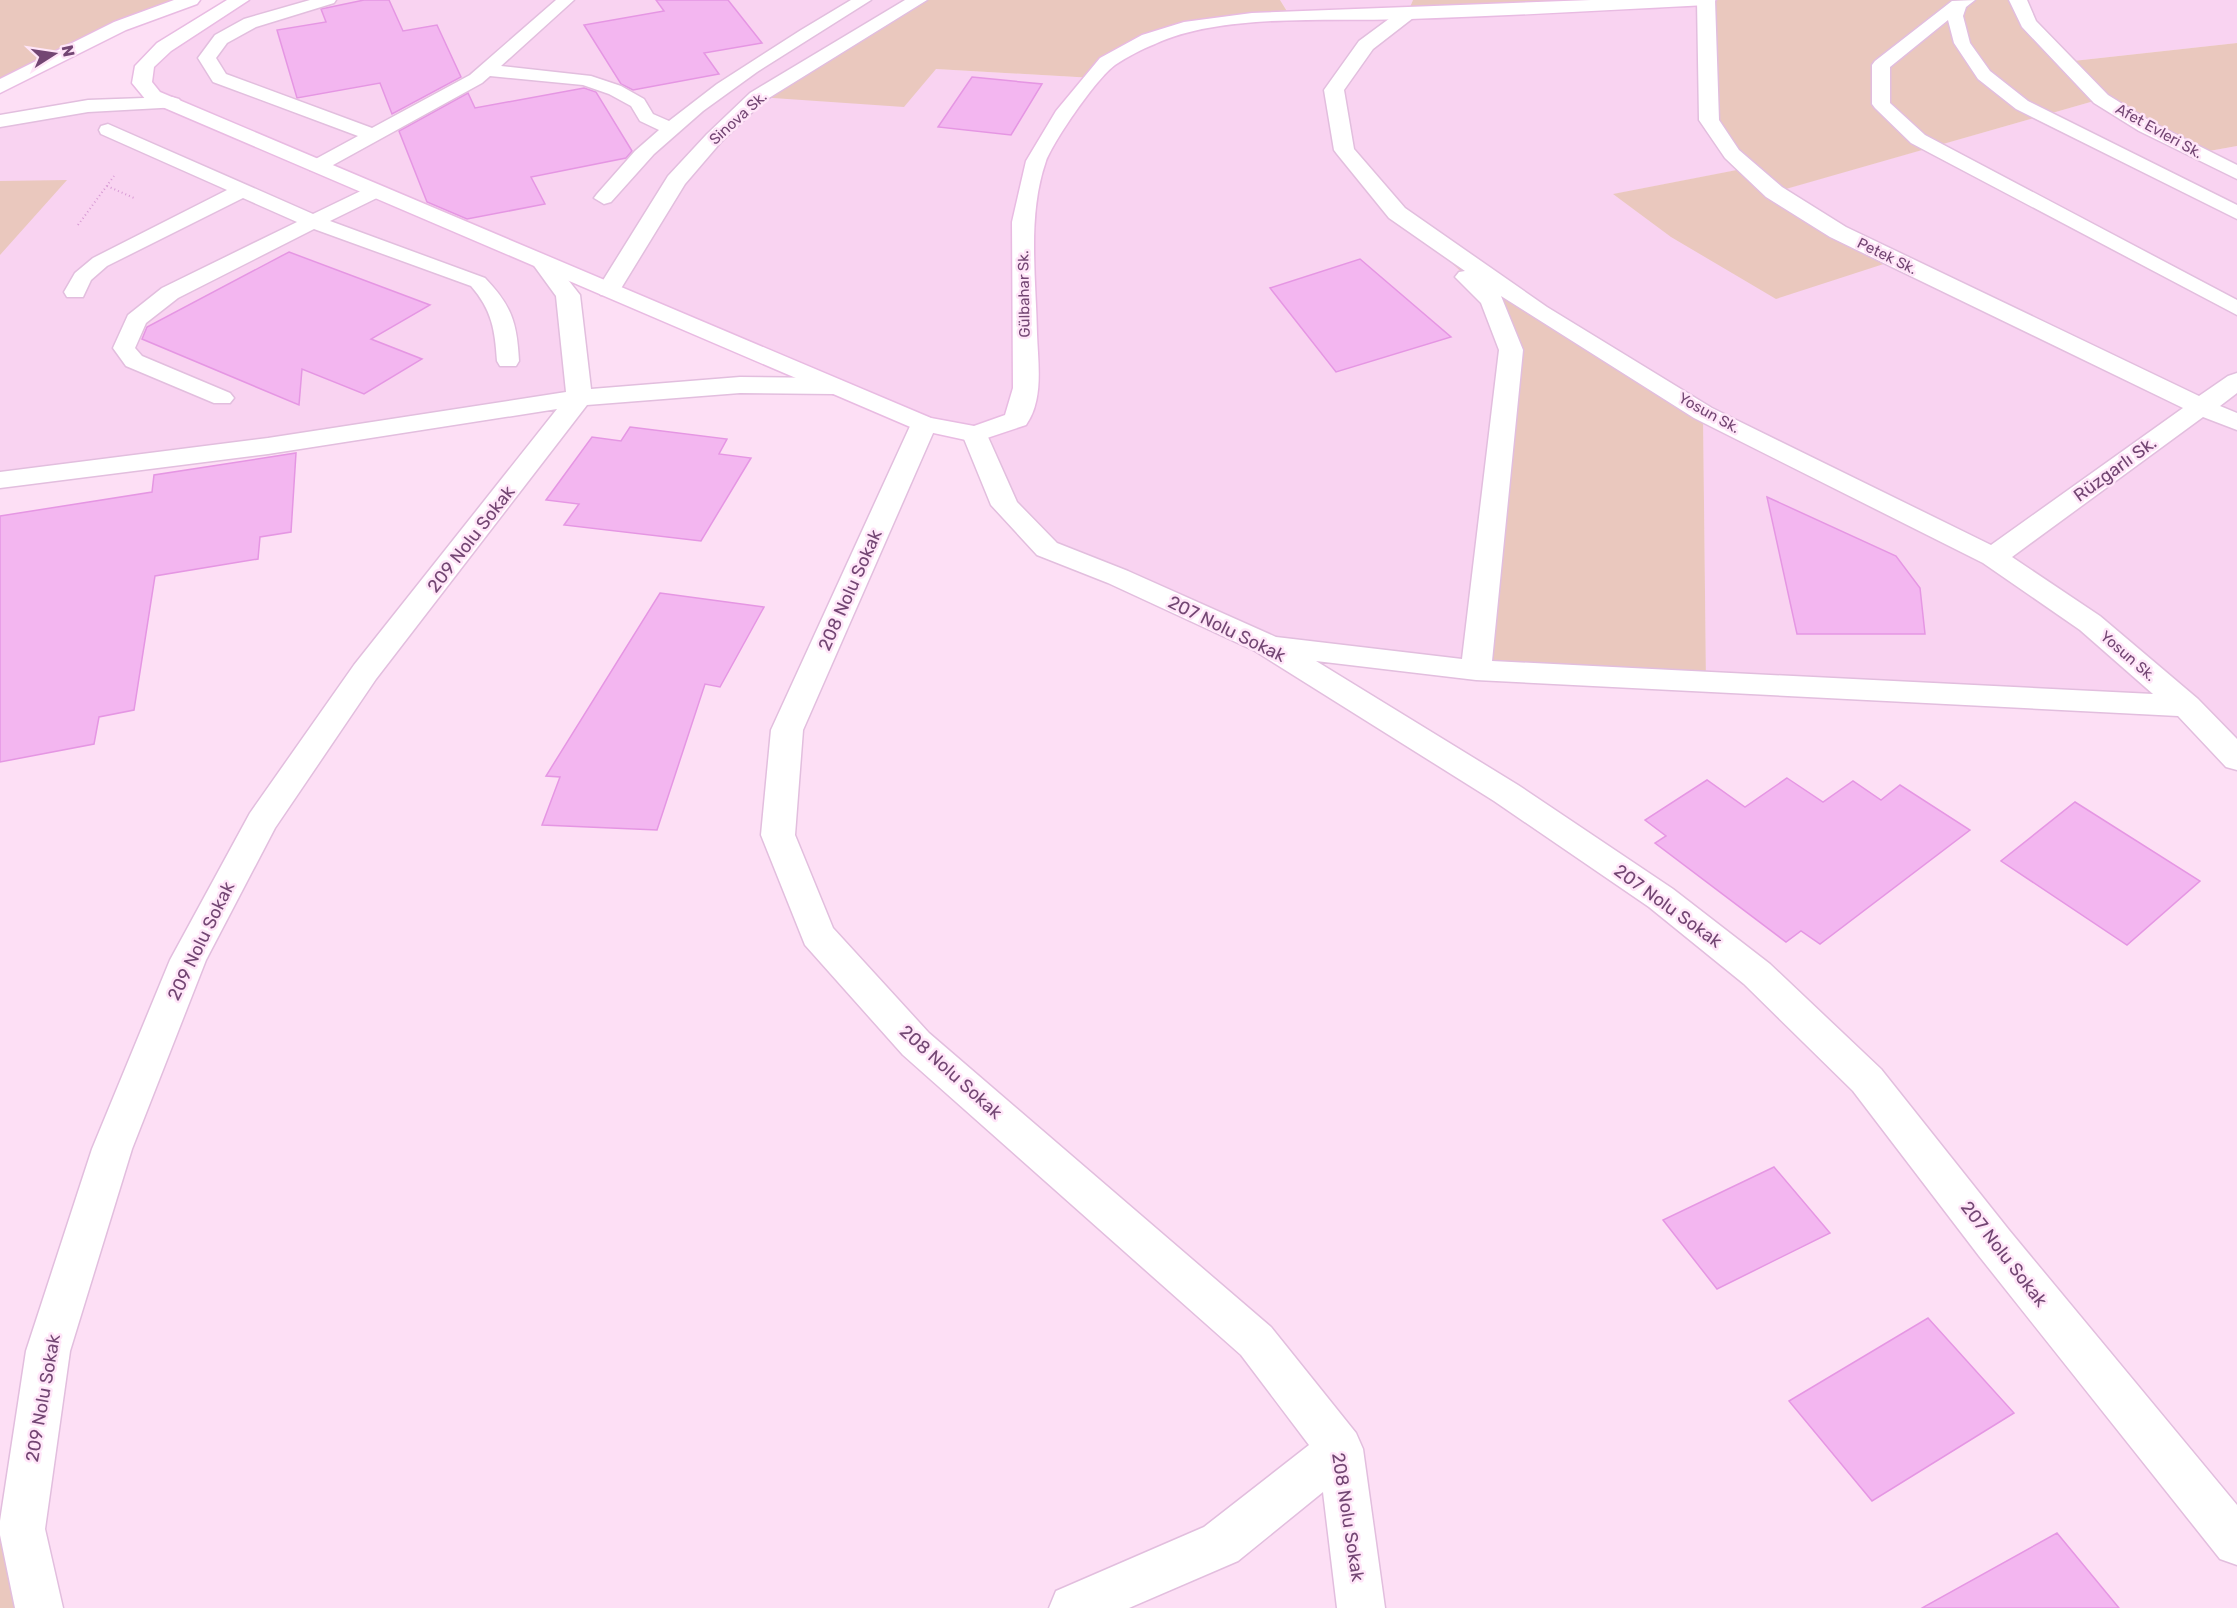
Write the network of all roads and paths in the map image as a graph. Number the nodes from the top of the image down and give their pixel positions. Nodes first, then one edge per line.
1 (191, 0) edge
2 (240, 0) edge
3 (328, 0) edge
4 (566, 0) edge
5 (863, 0) edge
6 (918, 0) edge
7 (1434, 0) edge
8 (1706, 0) edge
9 (2018, 0) edge
10 (1962, 2) edge
11 (1410, 7) edge
12 (486, 70) junction
13 (0, 87) edge
14 (172, 104) junction
15 (0, 121) edge
16 (673, 128) junction
17 (108, 130) dead end
18 (373, 135) junction
19 (317, 166) junction
20 (2237, 172) edge
21 (243, 190) junction
22 (376, 191) junction
23 (604, 198) dead end
24 (1397, 213) junction
25 (2237, 213) edge
26 (313, 222) junction
27 (543, 263) junction
28 (609, 290) junction
29 (75, 292) dead end
30 (2237, 309) edge
31 (508, 361) dead end
32 (2237, 381) edge
33 (833, 386) junction
34 (222, 398) dead end
35 (579, 398) junction
36 (2201, 407) junction
37 (2237, 422) edge
38 (924, 424) junction
39 (975, 434) junction
40 (0, 480) edge
41 (1993, 557) junction
42 (1266, 644) junction
43 (1476, 670) junction
44 (2187, 706) junction
45 (2237, 759) edge
46 (1340, 1449) junction
47 (2237, 1542) edge
48 (39, 1608) edge
49 (1073, 1608) edge
50 (1361, 1608) edge

1 - 13 street
2 - 14 street, Gülbahar Sk.
3 - 18 lane
4 - 12 lane
5 - 16 lane
6 - 28 street, Sinova Sk.
7 - 11 street, Yosun Sk.
8 - 11 street
8 - 36 street, Petek Sk.
9 - 20 street, Afet Evleri Sk.
10 - 25 lane
10 - 30 lane
11 - 24 street, Yosun Sk.
11 - 39 street, Gülbahar Sk.
12 - 16 lane
12 - 18 lane
14 - 15 street
14 - 19 street, Gülbahar Sk.
16 - 23 lane
17 - 21 lane
18 - 19 lane
19 - 22 street, Gülbahar Sk.
21 - 26 lane
21 - 29 lane
22 - 26 lane
22 - 27 street, Gülbahar Sk.
24 - 41 street, Yosun Sk.
24 - 43 street
26 - 31 lane
26 - 34 lane
27 - 28 street, Gülbahar Sk.
27 - 35 street
28 - 33 street, Gülbahar Sk.
32 - 36 street, Rüzgarlı Sk.
33 - 35 street
33 - 38 street, Gülbahar Sk.
35 - 40 street
35 - 48 street, 209 Nolu Sokak
36 - 37 street, Petek Sk.
36 - 41 street, Rüzgarlı Sk.
38 - 39 street, Gülbahar Sk.
38 - 46 street, 208 Nolu Sokak
39 - 42 street, 207 Nolu Sokak
41 - 44 street, Yosun Sk.
42 - 43 street
42 - 47 street, 207 Nolu Sokak
43 - 44 street
44 - 45 street, Yosun Sk.
46 - 49 street
46 - 50 street, 208 Nolu Sokak

